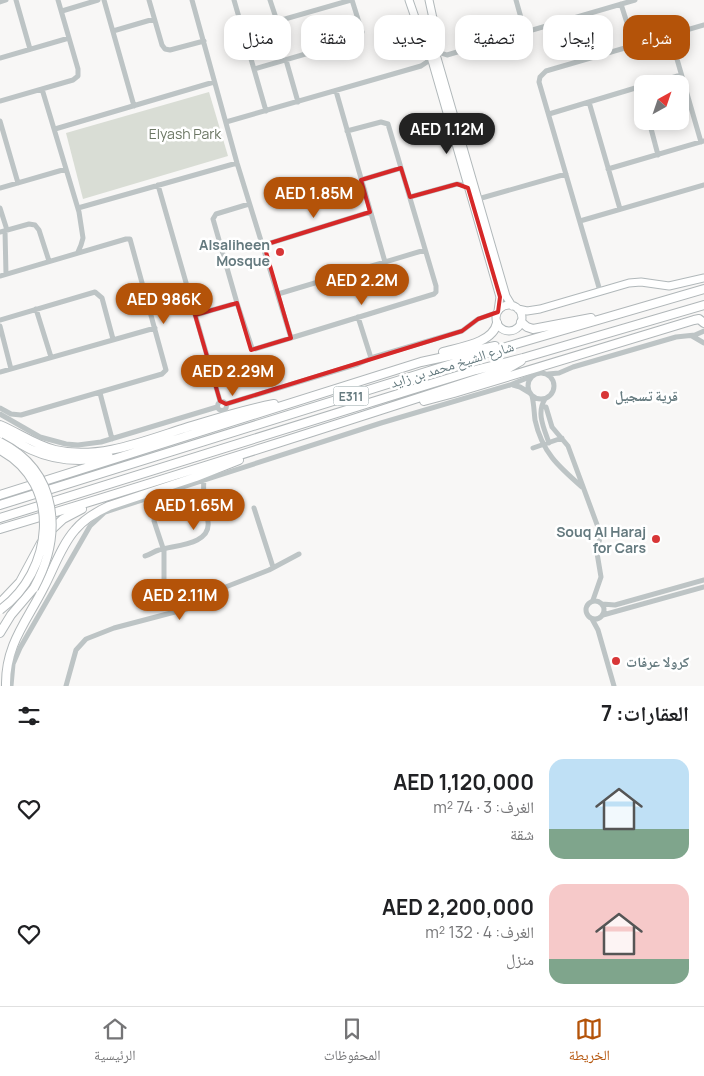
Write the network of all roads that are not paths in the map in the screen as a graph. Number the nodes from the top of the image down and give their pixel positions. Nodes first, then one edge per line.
1 (6, 0) edge
2 (16, 0) edge
3 (58, 0) edge
4 (98, 0) edge
5 (104, 0) edge
6 (149, 0) edge
7 (192, 0) edge
8 (234, 0) edge
9 (270, 0) edge
10 (352, 0) edge
11 (409, 0) edge
12 (429, 0) edge
13 (516, 0) edge
14 (636, 0) edge
15 (0, 2) edge
16 (621, 4) junction
17 (62, 11) junction
18 (238, 15) edge
19 (275, 15) edge
20 (416, 15) edge
21 (432, 15) edge
22 (520, 15) edge
23 (624, 15) edge
24 (291, 17) edge
25 (154, 19) junction
26 (704, 25) edge
27 (690, 29) edge
28 (533, 30) edge
29 (113, 31) junction
30 (69, 38) junction
31 (204, 41) junction
32 (623, 48) edge
33 (30, 49) junction
34 (455, 52) edge
35 (447, 54) joint
36 (0, 58) edge
37 (291, 59) edge
38 (251, 60) edge
39 (286, 60) joint
40 (428, 60) edge
41 (434, 60) edge
42 (677, 60) edge
43 (421, 66) junction
44 (436, 68) junction
45 (254, 69) junction
46 (681, 75) edge
47 (214, 82) junction
48 (42, 89) junction
49 (634, 89) edge
50 (336, 91) junction
51 (0, 101) edge
52 (689, 101) edge
53 (298, 102) junction
54 (589, 102) junction
55 (134, 106) junction
56 (266, 111) junction
57 (549, 114) junction
58 (0, 121) edge
59 (226, 122) junction
60 (55, 129) junction
61 (651, 130) edge
62 (347, 131) junction
63 (702, 142) edge
64 (658, 155) junction
65 (237, 163) junction
66 (401, 168) junction
67 (66, 169) junction
68 (608, 169) junction
69 (464, 174) junction
70 (566, 174) junction
71 (361, 180) junction
72 (18, 182) junction
73 (457, 184) junction
74 (158, 185) junction
75 (704, 185) edge
76 (0, 188) edge
77 (468, 188) junction
78 (410, 197) junction
79 (478, 199) junction
80 (249, 204) junction
81 (0, 208) edge
82 (78, 208) junction
83 (620, 209) junction
84 (370, 212) junction
85 (580, 221) junction
86 (4, 231) edge
87 (484, 242) junction
88 (264, 245) junction
89 (425, 250) junction
90 (77, 252) junction
91 (494, 252) junction
92 (49, 261) junction
93 (384, 262) junction
94 (3, 275) edge
95 (704, 278) edge
96 (186, 287) junction
97 (704, 289) edge
98 (600, 291) junction
99 (278, 294) junction
100 (147, 298) junction
101 (236, 303) junction
102 (704, 305) edge
103 (515, 307) junction
104 (36, 309) junction
105 (538, 310) junction
106 (498, 312) junction
107 (195, 315) junction
108 (485, 316) junction
109 (358, 317) junction
110 (603, 318) junction
111 (0, 320) edge
112 (522, 321) junction
113 (497, 322) junction
114 (704, 323) edge
115 (0, 326) edge
116 (155, 328) junction
117 (704, 332) edge
118 (691, 336) junction
119 (291, 338) junction
120 (113, 339) junction
121 (704, 342) edge
122 (519, 343) junction
123 (51, 357) junction
124 (371, 358) junction
125 (523, 358) junction
126 (420, 362) junction
127 (11, 369) junction
128 (0, 372) edge
129 (564, 372) junction
130 (548, 374) junction
131 (532, 376) junction
132 (555, 384) junction
133 (510, 385) junction
134 (100, 393) junction
135 (531, 394) junction
136 (545, 399) junction
137 (220, 401) junction
138 (293, 402) junction
139 (226, 404) junction
140 (397, 405) junction
141 (217, 407) junction
142 (546, 407) dead end
143 (0, 408) edge
144 (0, 414) edge
145 (0, 425) edge
146 (541, 428) junction
147 (0, 433) edge
148 (112, 438) junction
149 (562, 438) junction
150 (0, 442) edge
151 (546, 443) junction
152 (272, 445) junction
153 (533, 448) dead end
154 (0, 450) edge
155 (141, 450) junction
156 (204, 480) junction
157 (584, 489) junction
158 (126, 491) junction
159 (0, 495) edge
160 (0, 506) edge
161 (254, 508) dead end
162 (156, 509) dead end
163 (0, 518) edge
164 (0, 529) edge
165 (163, 548) junction
166 (299, 554) dead end
167 (145, 556) dead end
168 (273, 567) junction
169 (704, 580) edge
170 (704, 587) edge
171 (593, 600) junction
172 (0, 603) edge
173 (602, 604) junction
174 (0, 610) edge
175 (178, 612) junction
176 (603, 615) junction
177 (592, 619) junction
178 (0, 633) edge
179 (6, 686) edge
180 (11, 686) edge
181 (66, 686) edge
182 (614, 686) edge

1 - 15 street
2 - 33 street
3 - 17 street
4 - 17 street
5 - 29 street
6 - 25 street
7 - 31 street
8 - 18 street
9 - 19 street
10 - 24 street
10 - 37 street
11 - 20 main road
12 - 21 main road
13 - 22 street
14 - 16 street
16 - 23 street
16 - 28 street
17 - 30 street
25 - 29 street
25 - 31 street
26 - 27 street
29 - 55 street
30 - 33 street
30 - 48 street
31 - 47 street
32 - 57 street
33 - 36 street
34 - 35 street
35 - 44 street
38 - 45 street
39 - 45 street
39 - 53 street
40 - 43 street
41 - 44 main road
42 - 46 street
43 - 44 street
43 - 50 street
44 - 69 main road
44 - 79 main road
45 - 56 street
47 - 55 street
47 - 59 street
48 - 51 street
48 - 60 street
49 - 54 street
50 - 53 street
50 - 62 street
52 - 63 street
53 - 56 street
54 - 57 street
54 - 68 street
55 - 60 street
56 - 59 street
57 - 70 street
58 - 72 street
59 - 65 street
60 - 67 street
61 - 64 street
62 - 66 street
62 - 71 street
63 - 64 street
64 - 68 street
65 - 74 street
65 - 80 street
66 - 71 street
66 - 78 street
67 - 72 street
67 - 82 street
68 - 83 street
69 - 73 street
69 - 77 main road
70 - 79 street
70 - 85 street
71 - 84 street
72 - 76 street
73 - 77 street
73 - 78 street
74 - 82 street
74 - 96 street
75 - 83 street
77 - 87 main road
78 - 89 street
79 - 91 main road
80 - 88 street
80 - 101 street
81 - 86 street
82 - 90 street
83 - 85 street
84 - 88 street
84 - 93 street
85 - 98 street
86 - 92 street
86 - 94 street
87 - 91 main road
87 - 106 main road
88 - 99 street
89 - 93 street
89 - 109 street
90 - 92 street
90 - 100 street
91 - 103 main road
92 - 94 street
93 - 99 street
95 - 98 main road
96 - 100 street
96 - 107 street
97 - 110 highway, شارع الشيخ محمد بن زايد / E311
98 - 105 main road
99 - 119 street
100 - 116 street
101 - 107 street
101 - 119 street
102 - 125 highway, شارع الشيخ محمد بن زايد / E311
103 - 105 main road
103 - 106 main road
103 - 112 main road
104 - 111 street
104 - 120 street
104 - 123 street
105 - 112 main road
106 - 108 street
106 - 113 main road
107 - 137 street
108 - 113 street
108 - 124 street
109 - 119 street
109 - 124 street
110 - 112 highway
110 - 122 highway, شارع الشيخ محمد بن زايد / E311
112 - 113 main road
113 - 126 highway
114 - 140 highway
115 - 127 street
116 - 120 street
116 - 134 street
117 - 118 street
117 - 121 street
118 - 121 street
118 - 129 street
120 - 123 street
122 - 126 highway
122 - 160 highway, شارع الشيخ محمد بن زايد / E311
123 - 127 street
124 - 139 street
125 - 140 highway
125 - 163 highway, شارع الشيخ محمد بن زايد / E311
126 - 138 highway
127 - 128 street
129 - 130 street
129 - 132 street
130 - 131 street
130 - 132 street
131 - 133 street
131 - 135 street
132 - 136 street
133 - 135 street
133 - 156 street
134 - 143 street
134 - 148 street
135 - 136 street
135 - 146 street
136 - 146 street
137 - 139 street
137 - 141 street
138 - 145 highway
138 - 155 highway
139 - 141 street
140 - 152 highway
141 - 148 street
142 - 149 street
144 - 148 street
146 - 151 street
147 - 155 highway
149 - 151 street
149 - 157 street
150 - 178 highway, bridge
151 - 153 street
151 - 157 street
152 - 158 highway
152 - 179 highway
154 - 174 highway, bridge
155 - 159 highway
156 - 165 street
156 - 180 street
157 - 171 street
158 - 164 highway
158 - 172 highway
161 - 168 street
162 - 165 street
165 - 167 street
165 - 175 street
166 - 168 street
168 - 175 street
169 - 173 street
170 - 176 street
171 - 173 street
171 - 177 street
173 - 176 street
175 - 181 street
176 - 177 street
177 - 182 street

